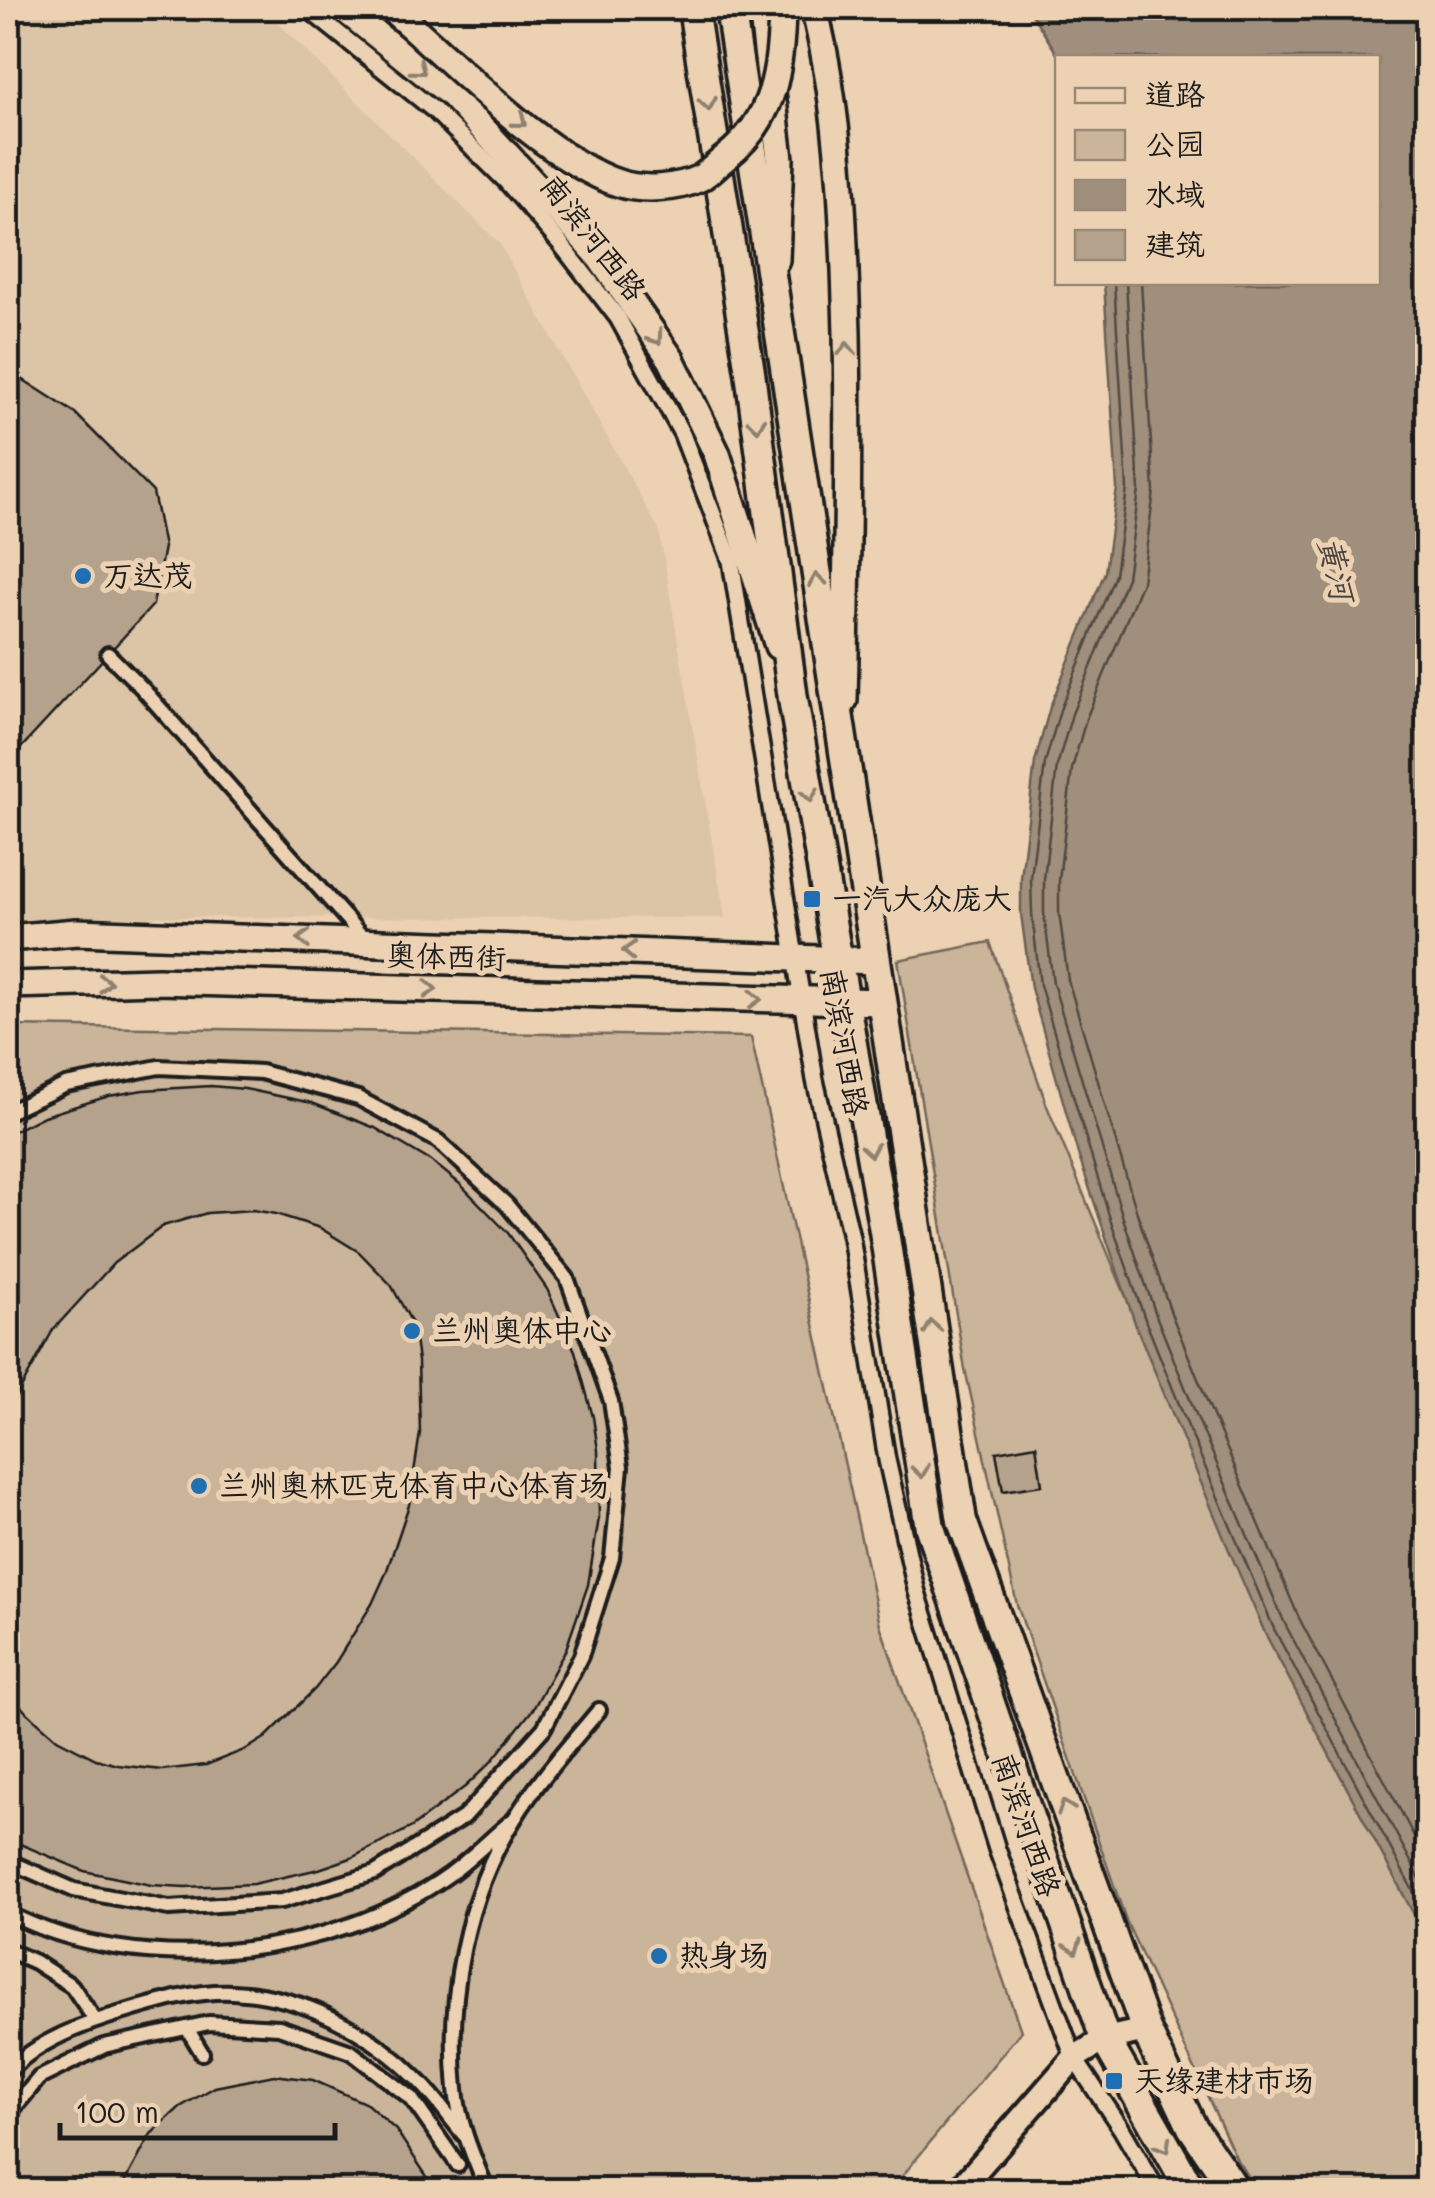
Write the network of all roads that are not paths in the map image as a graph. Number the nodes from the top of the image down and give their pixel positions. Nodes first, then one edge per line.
1 (307, 8) edge
2 (343, 8) edge
3 (693, 8) edge
4 (730, 8) edge
5 (762, 8) edge
6 (782, 8) edge
7 (814, 8) edge
8 (392, 9) edge
9 (774, 305) junction
10 (108, 654) dead end
11 (794, 699) junction
12 (843, 746) junction
13 (8, 938) edge
14 (367, 942) junction
15 (796, 956) junction
16 (838, 959) junction
17 (876, 961) junction
18 (8, 985) edge
19 (802, 1000) junction
20 (845, 1002) junction
21 (882, 1002) junction
22 (8, 1112) edge
23 (599, 1710) dead end
24 (513, 1820) junction
25 (8, 1861) edge
26 (8, 1914) edge
27 (8, 1950) edge
28 (96, 2020) junction
29 (187, 2028) junction
30 (1146, 2030) junction
31 (1105, 2039) junction
32 (202, 2053) dead end
33 (1074, 2058) junction
34 (10, 2065) edge
35 (8, 2115) edge
36 (465, 2136) junction
37 (458, 2164) dead end
38 (487, 2190) edge
39 (960, 2190) edge
40 (1157, 2190) edge
41 (1191, 2190) edge
42 (1234, 2190) edge

1 - 15 street, 南滨河西路
2 -> 11 main road
3 -> 11 highway, 南滨河西路
4 - 9 highway, 南滨河西路
5 - 9 main road
8 -> 6 main road, bridge
12 -> 7 main road
12 -> 9 highway, 南滨河西路
10 - 14 street
11 -> 16 highway, 南滨河西路
12 - 17 highway, 南滨河西路
14 -> 13 main road, 奥体西街
15 -> 14 main road, 奥体西街
15 - 16 main road, 奥体西街
15 - 19 street, 南滨河西路
16 - 17 main road, 奥体西街
16 - 20 highway, 南滨河西路
17 - 21 highway, 南滨河西路
18 -> 19 main road, 奥体西街
19 - 20 main road, 奥体西街
19 - 33 street, 南滨河西路
20 - 21 main road, 奥体西街
20 -> 31 highway, 南滨河西路
30 -> 21 highway, 南滨河西路
22 - 25 street
23 - 24 street
24 - 26 street
24 - 36 street
27 - 28 street
28 - 34 street
28 - 36 street
29 - 32 street
29 - 35 street
29 - 37 street
30 - 31 main road
30 - 42 highway, 南滨河西路
31 - 33 main road
31 -> 41 highway, 南滨河西路
33 - 39 main road
33 - 40 street, 南滨河西路
36 - 38 street

